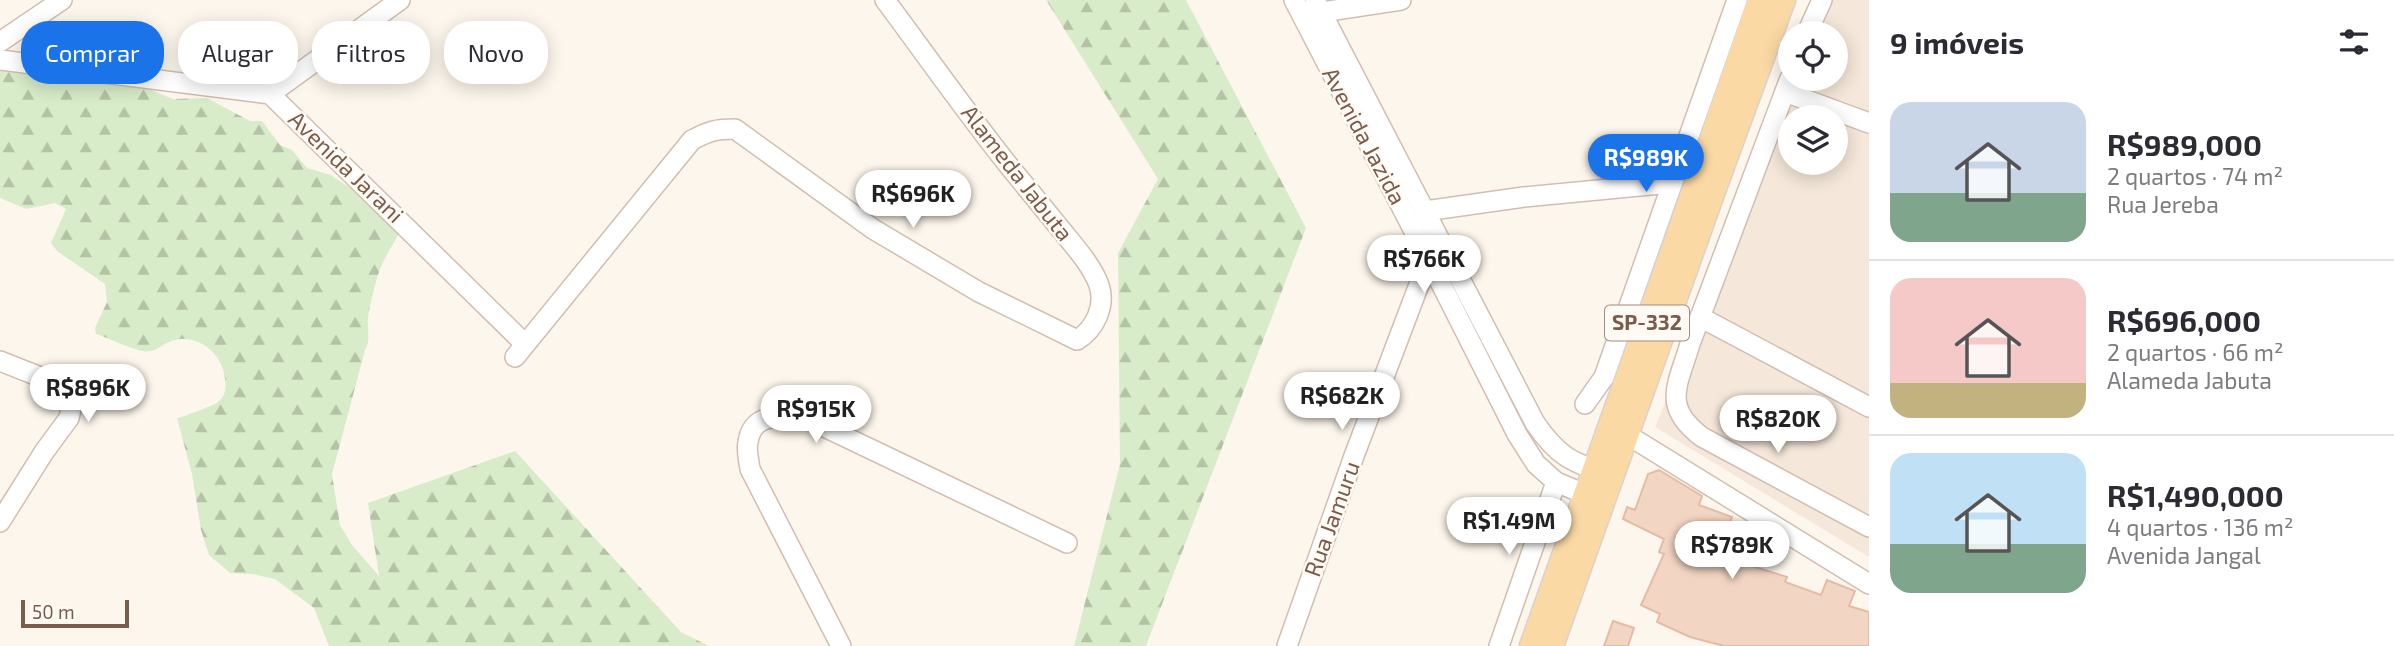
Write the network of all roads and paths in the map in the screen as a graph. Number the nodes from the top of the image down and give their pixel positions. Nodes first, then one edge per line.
1 (62, 0) edge
2 (400, 0) edge
3 (884, 0) edge
4 (1401, 0) edge
5 (1737, 0) edge
6 (1822, 0) edge
7 (1778, 3) edge
8 (1311, 11) edge
9 (1812, 21) edge
10 (0, 42) edge
11 (0, 60) edge
12 (1786, 91) edge
13 (1801, 91) edge
14 (271, 94) junction
15 (1869, 123) edge
16 (1671, 183) junction
17 (1425, 211) junction
18 (1439, 236) junction
19 (1428, 258) junction
20 (1700, 317) junction
21 (520, 350) joint
22 (0, 361) edge
23 (1585, 404) dead end
24 (1869, 407) edge
25 (1626, 434) junction
26 (1602, 472) junction
27 (1556, 482) junction
28 (1593, 497) junction
29 (0, 522) edge
30 (1869, 527) edge
31 (1067, 543) dead end
32 (1869, 584) edge
33 (841, 646) edge
34 (1287, 646) edge
35 (1499, 646) edge
36 (1532, 646) edge
37 (1551, 646) edge

1 - 10 street
2 - 14 street
3 - 21 street, Alameda Jabuta
4 - 8 street
5 - 16 street
6 - 9 street
7 - 25 main road, SP-332
7 - 26 main road, SP-332
8 - 17 street, Avenida Jazida
8 - 19 street, Avenida Jazida
11 - 14 street, Avenida Jarani
12 - 20 street
13 - 15 street
14 - 21 street, Avenida Jarani
16 - 17 street
16 - 23 street
17 - 18 street, Avenida Jazida
18 - 19 street, Rua Jamuru
18 - 26 street, Avenida Jazida
19 - 27 street, Avenida Jazida
19 - 34 street, Rua Jamuru
20 - 24 street
20 - 30 street
22 - 29 street
25 - 26 main road, SP-332
25 - 32 street
26 - 28 main road, SP-332
27 - 28 street, Avenida Jazida
27 - 35 street
28 - 36 main road, SP-332
28 - 37 main road, SP-332
31 - 33 street

